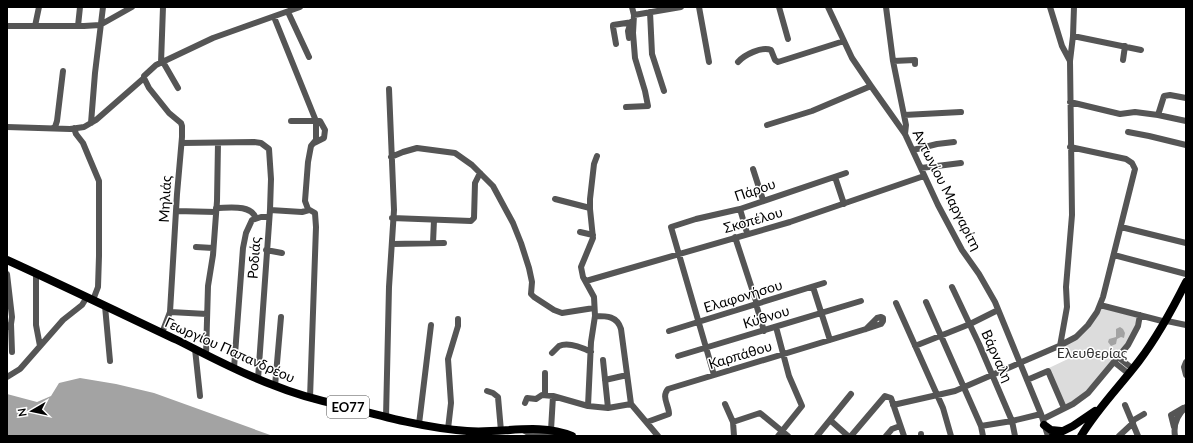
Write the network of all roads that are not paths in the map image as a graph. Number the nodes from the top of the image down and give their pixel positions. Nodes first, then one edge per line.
1 (38, 7) edge
2 (80, 7) edge
3 (103, 7) edge
4 (132, 7) edge
5 (163, 7) edge
6 (300, 7) edge
7 (632, 7) edge
8 (681, 7) edge
9 (699, 7) edge
10 (779, 7) edge
11 (828, 7) edge
12 (886, 7) edge
13 (1050, 7) edge
14 (1074, 7) edge
15 (288, 12) junction
16 (650, 12) junction
17 (634, 15) junction
18 (274, 17) junction
19 (632, 22) junction
20 (100, 25) junction
21 (7, 26) edge
22 (35, 26) junction
23 (78, 26) junction
24 (1073, 36) junction
25 (629, 38) dead end
26 (788, 39) dead end
27 (844, 41) junction
28 (616, 44) dead end
29 (1125, 46) junction
30 (1141, 50) dead end
31 (309, 57) dead end
32 (1123, 60) dead end
33 (1070, 61) junction
34 (162, 62) junction
35 (709, 62) dead end
36 (738, 62) dead end
37 (893, 62) junction
38 (915, 64) dead end
39 (63, 71) dead end
40 (144, 78) junction
41 (871, 86) junction
42 (178, 88) dead end
43 (389, 89) dead end
44 (664, 91) dead end
45 (1186, 98) edge
46 (1070, 102) junction
47 (626, 107) dead end
48 (961, 112) dead end
49 (1158, 115) junction
50 (904, 116) junction
51 (316, 120) junction
52 (1186, 120) edge
53 (291, 121) dead end
54 (91, 123) junction
55 (767, 125) dead end
56 (7, 127) edge
57 (53, 128) junction
58 (74, 128) junction
59 (1128, 132) dead end
60 (905, 134) junction
61 (954, 142) dead end
62 (218, 143) junction
63 (182, 144) junction
64 (1186, 145) edge
65 (1070, 147) junction
66 (913, 150) junction
67 (597, 156) dead end
68 (391, 157) junction
69 (961, 163) dead end
70 (921, 168) junction
71 (753, 169) dead end
72 (480, 173) junction
73 (846, 173) dead end
74 (835, 176) junction
75 (924, 176) junction
76 (555, 199) dead end
77 (763, 200) junction
78 (844, 204) junction
79 (590, 208) junction
80 (740, 209) junction
81 (216, 210) junction
82 (309, 210) junction
83 (176, 211) junction
84 (270, 213) junction
85 (256, 218) junction
86 (392, 218) junction
87 (434, 220) junction
88 (1121, 227) junction
89 (580, 232) dead end
90 (748, 233) junction
91 (593, 235) junction
92 (735, 237) junction
93 (433, 243) junction
94 (444, 243) dead end
95 (1186, 243) edge
96 (392, 244) junction
97 (196, 247) dead end
98 (213, 248) junction
99 (266, 250) junction
100 (282, 253) dead end
101 (678, 253) junction
102 (1114, 255) junction
103 (7, 260) edge
104 (36, 273) junction
105 (7, 274) edge
106 (1186, 274) edge
107 (586, 281) junction
108 (1186, 282) edge
109 (824, 283) dead end
110 (813, 287) junction
111 (952, 287) dead end
112 (1184, 293) edge
113 (90, 298) junction
114 (861, 301) dead end
115 (926, 302) dead end
116 (896, 303) dead end
117 (756, 304) junction
118 (1100, 305) junction
119 (105, 306) junction
120 (594, 308) junction
121 (998, 310) junction
122 (170, 312) junction
123 (821, 313) junction
124 (207, 314) junction
125 (1140, 315) junction
126 (595, 316) junction
127 (281, 317) dead end
128 (458, 319) dead end
129 (1166, 321) junction
130 (698, 322) junction
131 (970, 324) junction
132 (431, 325) dead end
133 (1186, 325) edge
134 (9, 326) edge
135 (776, 327) junction
136 (866, 329) dead end
137 (764, 330) junction
138 (669, 331) dead end
139 (162, 333) junction
140 (941, 336) junction
141 (830, 340) junction
142 (40, 346) junction
143 (915, 346) junction
144 (1060, 346) junction
145 (706, 348) junction
146 (195, 349) junction
147 (12, 352) dead end
148 (591, 352) junction
149 (552, 353) dead end
150 (784, 354) junction
151 (206, 355) junction
152 (678, 356) dead end
153 (1118, 357) junction
154 (603, 360) dead end
155 (110, 361) dead end
156 (1020, 362) junction
157 (1114, 362) junction
158 (1186, 362) edge
159 (234, 368) junction
160 (1131, 371) junction
161 (545, 373) dead end
162 (992, 374) junction
163 (627, 375) junction
164 (714, 375) junction
165 (1186, 375) edge
166 (7, 377) edge
167 (258, 379) junction
168 (605, 380) junction
169 (1027, 380) junction
170 (275, 386) junction
171 (963, 387) junction
172 (487, 391) dead end
173 (851, 394) dead end
174 (545, 395) junction
175 (937, 395) junction
176 (200, 396) dead end
177 (553, 396) junction
178 (310, 398) junction
179 (525, 402) dead end
180 (631, 404) junction
181 (725, 404) dead end
182 (1103, 404) junction
183 (893, 405) junction
184 (1125, 405) dead end
185 (588, 406) junction
186 (1186, 407) edge
187 (608, 408) junction
188 (1064, 408) junction
189 (1144, 414) dead end
190 (386, 417) junction
191 (1043, 419) junction
192 (830, 420) junction
193 (1012, 421) junction
194 (646, 422) junction
195 (733, 422) junction
196 (1132, 422) junction
197 (419, 424) junction
198 (900, 426) junction
199 (981, 426) junction
200 (1073, 426) junction
201 (448, 429) junction
202 (522, 429) junction
203 (550, 430) junction
204 (654, 430) junction
205 (501, 431) junction
206 (1062, 431) junction
207 (780, 434) edge
208 (557, 436) edge
209 (572, 436) edge
210 (649, 436) edge
211 (658, 436) edge
212 (734, 436) edge
213 (788, 436) edge
214 (817, 436) edge
215 (850, 436) edge
216 (886, 436) edge
217 (904, 436) edge
218 (950, 436) edge
219 (983, 436) edge
220 (1015, 436) edge
221 (1048, 436) edge
222 (1052, 436) edge
223 (1081, 436) edge
224 (1119, 436) edge
225 (1138, 436) edge
226 (1175, 436) edge

1 - 22 street
2 - 23 street
3 - 20 street
4 - 20 street
5 - 34 street
6 - 15 street
7 - 17 street
8 - 16 street
9 - 35 street
10 - 26 street
11 - 27 street, Αντωνίου Μαργαρίτη
12 - 37 street
13 - 33 street
14 - 24 street
15 - 18 street
15 - 31 street
16 - 17 street
16 - 44 street
17 - 19 street
18 - 34 street
18 - 51 street
19 - 25 street
19 - 28 street
19 - 47 street
20 - 23 street
20 - 54 street
21 - 22 street
22 - 23 street
24 - 29 street
24 - 33 street
27 - 36 street
27 - 41 street, Αντωνίου Μαργαρίτη
29 - 30 street
29 - 32 street
33 - 46 street
34 - 40 street
34 - 42 street
37 - 38 street
37 - 50 street
39 - 57 street
40 - 54 street
40 - 63 street, Μηλιάς
41 - 55 street
41 - 60 street, Αντωνίου Μαργαρίτη
43 - 68 street
45 - 49 street
46 - 49 street
46 - 65 street
48 - 50 street
49 - 52 street
50 - 60 street
51 - 53 street
51 - 82 street
54 - 58 street
56 - 57 street
57 - 58 street
58 - 113 street
59 - 64 street
60 - 66 street, Αντωνίου Μαργαρίτη
61 - 66 street
62 - 63 street
62 - 81 street
62 - 84 street, Ροδιάς
63 - 83 street, Μηλιάς
65 - 88 street
65 - 144 street
66 - 70 street, Αντωνίου Μαργαρίτη
67 - 79 street
68 - 72 street
68 - 86 street
69 - 70 street
70 - 75 street, Αντωνίου Μαργαρίτη
71 - 77 street
72 - 87 street
72 - 120 street
73 - 74 street, Πάρου
74 - 77 street, Πάρου
74 - 78 street
75 - 78 street, Σκοπέλου
75 - 121 street, Αντωνίου Μαργαρίτη
76 - 79 street
77 - 80 street, Πάρου
78 - 90 street, Σκοπέλου
79 - 91 street
80 - 90 street
80 - 101 street, Πάρου
81 - 83 street
81 - 85 street
81 - 98 street
82 - 84 street
82 - 178 street
83 - 122 street, Μηλιάς
84 - 85 street
84 - 99 street, Ροδιάς
85 - 159 street
86 - 87 street
86 - 96 street
87 - 93 street
88 - 95 street
88 - 102 street
89 - 91 street
90 - 92 street, Σκοπέλου
91 - 107 street
92 - 101 street, Σκοπέλου
92 - 117 street
93 - 94 street
93 - 96 street
96 - 190 street
97 - 98 street
98 - 124 street
99 - 100 street
99 - 167 street, Ροδιάς
101 - 107 street, Σκοπέλου
101 - 130 street
102 - 106 street
102 - 118 street
103 - 104 main road, Γεωργίου Παπανδρέου / ΕΟ77
104 - 113 main road, Γεωργίου Παπανδρέου / ΕΟ77
104 - 142 street
105 - 134 street
107 - 120 street
108 - 112 main road
109 - 110 street, Ελαφονήσου
110 - 117 street, Ελαφονήσου
110 - 123 street
111 - 131 street, Βάρναλη
112 - 129 main road
113 - 119 main road, Γεωργίου Παπανδρέου / ΕΟ77
113 - 142 street
114 - 123 street, Κύθνου
115 - 140 street
116 - 143 street
117 - 130 street, Ελαφονήσου
117 - 137 street
118 - 125 street
118 - 144 street
119 - 139 main road, Γεωργίου Παπανδρέου / ΕΟ77
119 - 155 street
120 - 126 street
121 - 131 street
121 - 156 street, Αντωνίου Μαργαρίτη
122 - 124 street
122 - 139 street, Μηλιάς
123 - 135 street, Κύθνου
123 - 141 street
124 - 151 street
125 - 129 street
125 - 153 street
126 - 148 street
126 - 163 street
127 - 170 street
128 - 201 street
129 - 133 street
129 - 160 main road
130 - 138 street, Ελαφονήσου
130 - 145 street
131 - 140 street
131 - 162 street, Βάρναλη
132 - 197 street
134 - 147 street
135 - 137 street, Κύθνου
135 - 150 street
136 - 141 street, Καρπάθου
137 - 145 street, Κύθνου
139 - 146 main road, Γεωργίου Παπανδρέου / ΕΟ77
140 - 143 street
140 - 171 street
141 - 150 street, Καρπάθου
142 - 166 street
143 - 175 street
144 - 156 street
145 - 152 street, Κύθνου
145 - 164 street
146 - 151 main road, Γεωργίου Παπανδρέου / ΕΟ77
146 - 176 street
148 - 149 street
148 - 185 street
150 - 164 street, Καρπάθου
150 - 207 street
151 - 159 main road, Γεωργίου Παπανδρέου / ΕΟ77
153 - 157 street
153 - 160 street
154 - 168 street
156 - 162 street
156 - 169 street, Αντωνίου Μαργαρίτη
157 - 160 street
157 - 188 street
158 - 165 street
159 - 167 main road, Γεωργίου Παπανδρέου / ΕΟ77
160 - 182 main road
161 - 174 street
162 - 171 street
162 - 193 street, Βάρναλη
163 - 168 street
163 - 180 street
164 - 194 street, Καρπάθου
167 - 170 main road, Γεωργίου Παπανδρέου / ΕΟ77
168 - 187 street
169 - 188 street
169 - 191 street, Αντωνίου Μαργαρίτη
170 - 178 main road, Γεωργίου Παπανδρέου / ΕΟ77
171 - 175 street
171 - 199 street
172 - 205 street
173 - 192 street
174 - 177 street
174 - 179 street
175 - 183 street
175 - 218 street
177 - 185 street
177 - 203 street
178 - 190 main road, Γεωργίου Παπανδρέου / ΕΟ77
180 - 187 street
180 - 194 street
181 - 195 street
182 - 200 main road
182 - 223 main road
183 - 198 street
183 - 215 street
184 - 196 street
185 - 187 street
186 - 226 street
188 - 191 street
189 - 196 street
190 - 197 main road, Γεωργίου Παπανδρέου / ΕΟ77
191 - 193 street
191 - 206 main road
191 - 221 street, Αντωνίου Μαργαρίτη
192 - 214 street
192 - 215 street
193 - 199 street
193 - 220 street, Βάρναλη
194 - 204 street
195 - 207 street
195 - 212 street
196 - 224 street
196 - 225 street
197 - 201 main road, Γεωργίου Παπανδρέου / ΕΟ77
198 - 216 street
198 - 217 street
199 - 219 street
200 - 206 main road
200 - 223 main road
201 - 205 main road, Γεωργίου Παπανδρέου / ΕΟ77
202 - 203 main road, Γεωργίου Παπανδρέου / ΕΟ77
202 - 205 main road, Γεωργίου Παπανδρέου / ΕΟ77
202 - 208 street
203 - 209 main road, Γεωργίου Παπανδρέου / ΕΟ77
204 - 210 street
204 - 211 street
206 - 222 main road
207 - 213 street

